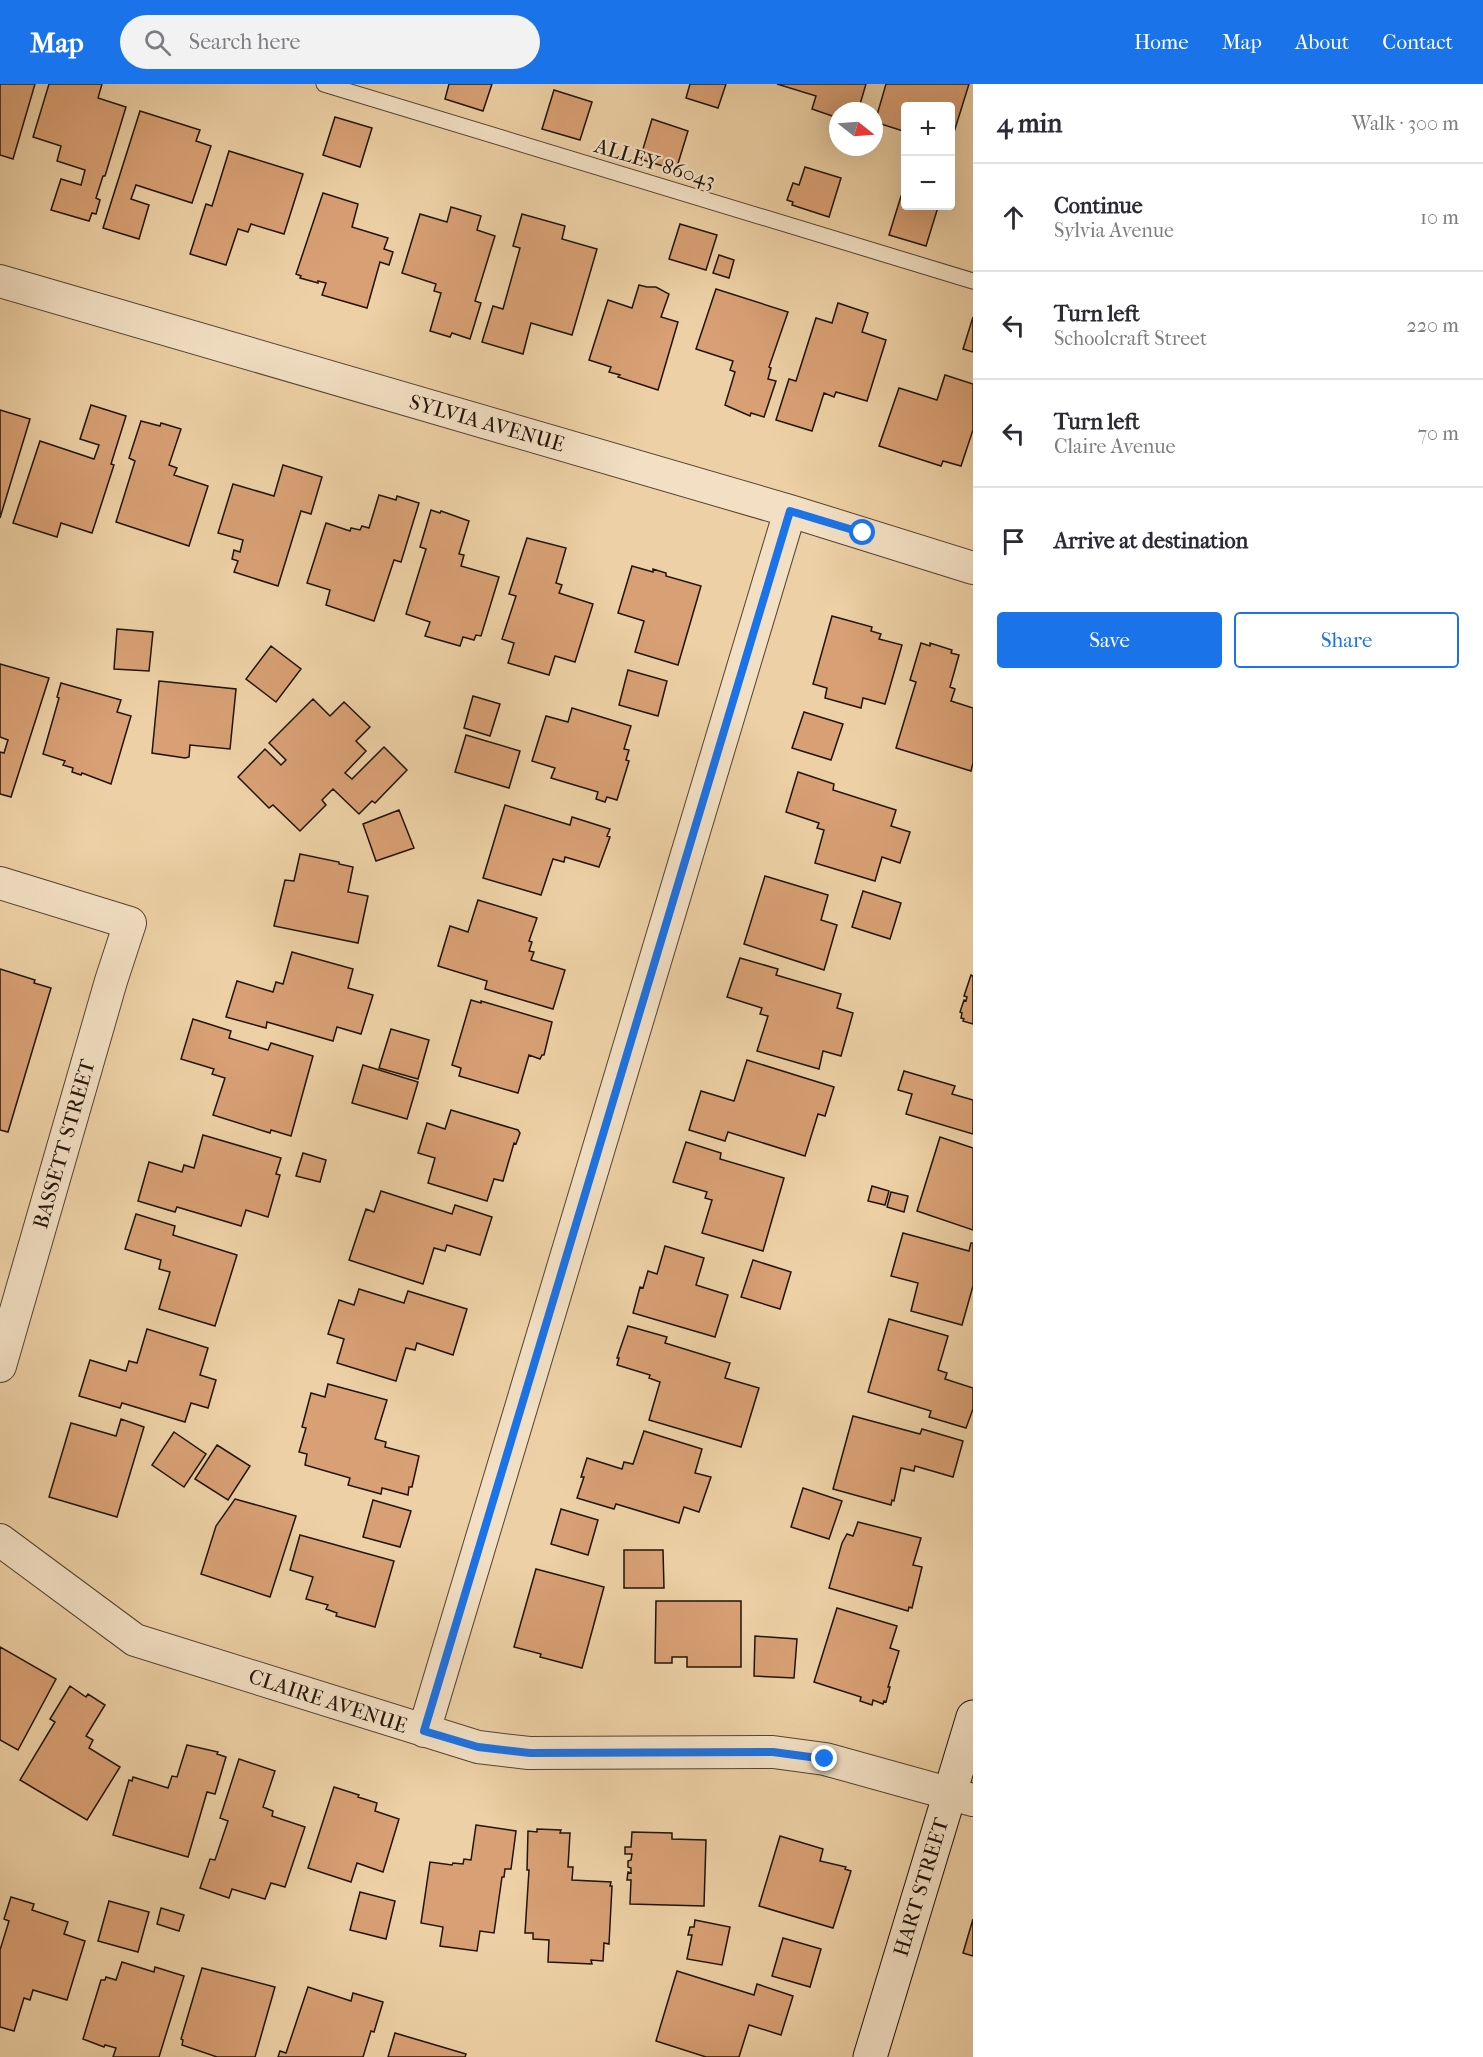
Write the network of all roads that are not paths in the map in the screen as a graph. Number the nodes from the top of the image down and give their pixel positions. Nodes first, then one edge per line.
1 (324, 84) edge
2 (0, 281) edge
3 (973, 281) edge
4 (790, 511) junction
5 (973, 568) edge
6 (0, 883) edge
7 (0, 1366) edge
8 (0, 1540) edge
9 (973, 1718) edge
10 (424, 1731) junction
11 (961, 1796) edge
12 (870, 2057) edge

1 - 3 lane, ALLEY 86043
2 - 4 street, SYLVIA AVENUE
4 - 5 street, SYLVIA AVENUE
4 - 10 street
6 - 7 street, BASSETT STREET
8 - 10 street, CLAIRE AVENUE
9 - 11 street, HART STREET
10 - 11 street, CLAIRE AVENUE
11 - 12 street, HART STREET

